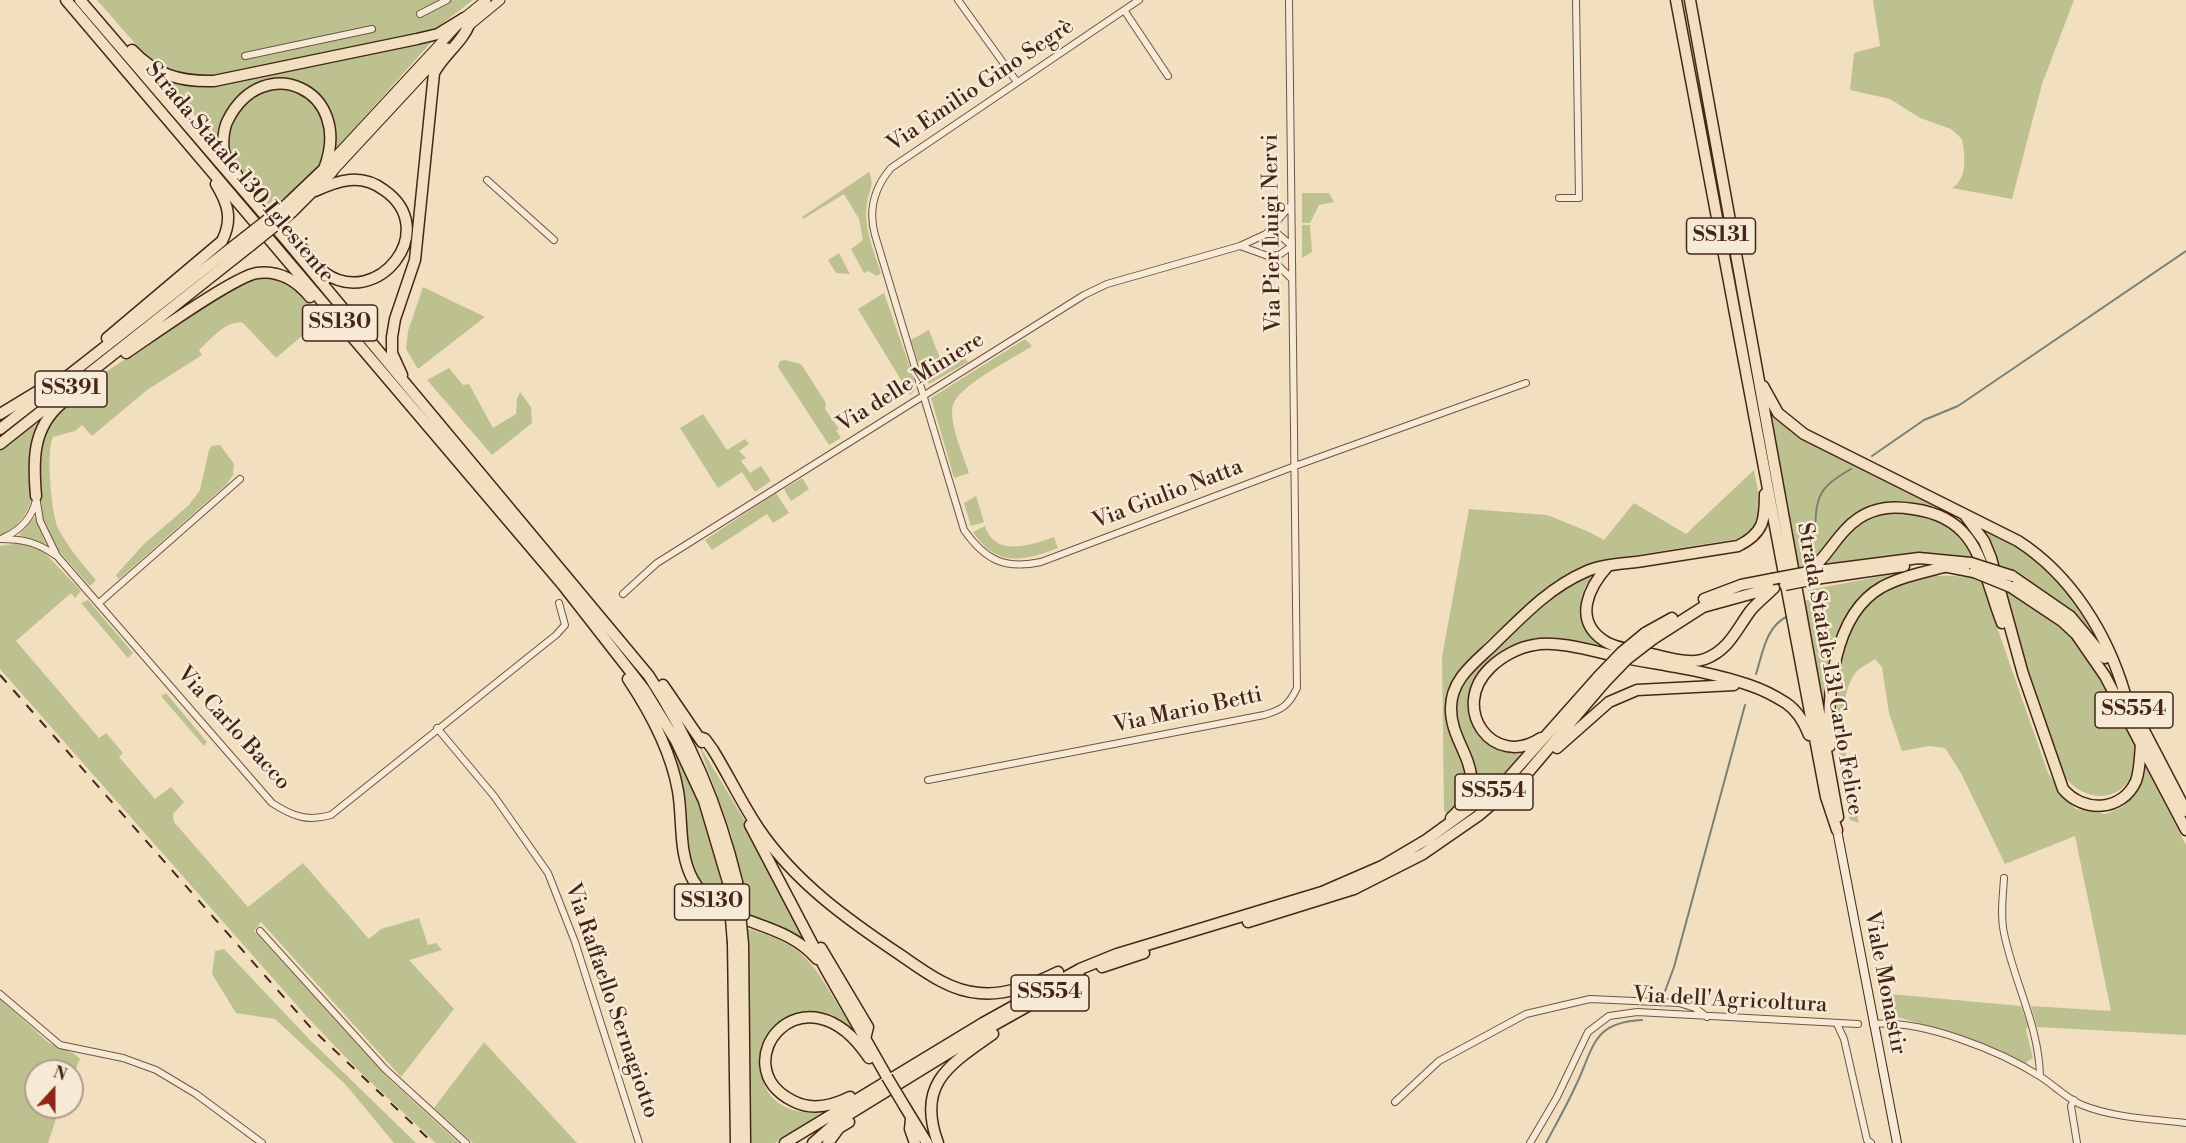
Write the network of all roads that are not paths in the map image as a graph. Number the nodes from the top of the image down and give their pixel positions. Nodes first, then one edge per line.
1 (66, 0) edge
2 (80, 0) edge
3 (447, 0) edge
4 (486, 0) edge
5 (500, 0) edge
6 (958, 0) edge
7 (1139, 0) edge
8 (1288, 0) edge
9 (1576, 0) edge
10 (1676, 0) edge
11 (1690, 0) edge
12 (1124, 10) junction
13 (420, 14) dead end
14 (94, 16) junction
15 (467, 21) junction
16 (372, 29) dead end
17 (244, 56) dead end
18 (1168, 76) dead end
19 (1017, 82) junction
20 (203, 160) junction
21 (328, 169) junction
22 (487, 180) dead end
23 (315, 191) junction
24 (249, 196) junction
25 (1559, 198) dead end
26 (1290, 206) junction
27 (289, 208) junction
28 (1266, 234) junction
29 (286, 240) junction
30 (554, 240) dead end
31 (1240, 246) junction
32 (1292, 246) junction
33 (1268, 256) junction
34 (1292, 278) junction
35 (349, 333) junction
36 (1752, 350) junction
37 (104, 354) junction
38 (66, 377) junction
39 (1526, 383) dead end
40 (72, 388) junction
41 (408, 388) junction
42 (924, 395) junction
43 (0, 414) edge
44 (0, 429) edge
45 (0, 444) edge
46 (1294, 466) junction
47 (1766, 472) junction
48 (240, 479) dead end
49 (36, 496) junction
50 (1963, 513) junction
51 (0, 539) edge
52 (57, 556) junction
53 (1608, 566) junction
54 (1948, 566) junction
55 (1972, 568) junction
56 (1812, 576) junction
57 (2011, 582) junction
58 (1777, 584) junction
59 (623, 594) dead end
60 (99, 603) junction
61 (559, 603) dead end
62 (619, 638) junction
63 (612, 647) junction
64 (2023, 674) junction
65 (1601, 680) junction
66 (1749, 685) junction
67 (2125, 694) junction
68 (437, 728) junction
69 (1552, 731) junction
70 (699, 736) junction
71 (2141, 744) junction
72 (1525, 776) junction
73 (928, 780) dead end
74 (1830, 797) junction
75 (2186, 811) edge
76 (1837, 830) joint
77 (2186, 830) edge
78 (1426, 840) junction
79 (2004, 878) dead end
80 (732, 882) junction
81 (260, 931) dead end
82 (738, 943) junction
83 (814, 944) junction
84 (1117, 954) junction
85 (825, 968) junction
86 (1059, 988) junction
87 (0, 994) edge
88 (1708, 1017) junction
89 (1837, 1024) junction
90 (1858, 1024) dead end
91 (1873, 1024) junction
92 (865, 1039) junction
93 (873, 1059) junction
94 (2040, 1076) junction
95 (883, 1093) junction
96 (867, 1094) junction
97 (2073, 1100) junction
98 (1395, 1102) dead end
99 (835, 1117) junction
100 (912, 1119) junction
101 (2186, 1123) edge
102 (262, 1143) edge
103 (466, 1143) edge
104 (639, 1143) edge
105 (736, 1143) edge
106 (745, 1143) edge
107 (785, 1143) edge
108 (813, 1143) edge
109 (828, 1143) edge
110 (915, 1143) edge
111 (927, 1143) edge
112 (938, 1143) edge
113 (1530, 1143) edge
114 (1870, 1143) edge
115 (1897, 1143) edge
116 (2077, 1143) edge

1 - 20 highway, Strada Statale 130 Iglesiente / SS130
2 - 14 highway, Strada Statale 130 Iglesiente / SS130
3 - 13 street
4 - 15 main road
5 - 15 main road
6 - 19 street
7 - 12 street, Via Emilio Gino Segrè
8 - 26 street, Via Pier Luigi Nervi
9 - 25 street
10 - 47 highway, Strada Statale 131 Carlo Felice / SS131
11 - 36 highway, Strada Statale 131 Carlo Felice / SS131
12 - 18 street
12 - 19 street, Via Emilio Gino Segrè
14 - 15 highway
14 - 24 highway, Strada Statale 130 Iglesiente / SS130
15 - 21 main road
15 - 41 highway
16 - 17 street
19 - 42 street, Via Emilio Gino Segrè
20 - 35 highway, Strada Statale 130 Iglesiente / SS130
20 - 37 highway
21 - 23 highway, SS391
21 - 24 highway
21 - 27 highway, SS391
22 - 30 street
23 - 27 highway, SS391
23 - 29 highway
24 - 29 highway, Strada Statale 130 Iglesiente / SS130
26 - 28 street, Via delle Miniere
26 - 32 street, Via Pier Luigi Nervi
27 - 37 highway, SS391, bridge
28 - 31 street, Via delle Miniere
28 - 32 street
29 - 41 highway, Strada Statale 130 Iglesiente / SS130
31 - 33 street
31 - 42 street, Via delle Miniere
32 - 33 street
32 - 34 street, Via Pier Luigi Nervi
33 - 34 street
34 - 46 street, Via Pier Luigi Nervi
35 - 37 highway
35 - 63 highway, Strada Statale 130 Iglesiente / SS130
36 - 50 highway
36 - 74 highway, Strada Statale 131 Carlo Felice / SS131
37 - 38 highway, SS391
37 - 40 highway, SS391
38 - 43 highway
38 - 44 highway, SS391
39 - 46 street, Via Giulio Natta
40 - 45 highway, SS391
40 - 49 highway
41 - 62 highway, Strada Statale 130 Iglesiente / SS130
42 - 46 street, Via Giulio Natta
42 - 59 street, Via delle Miniere
46 - 73 street, Via Mario Betti
47 - 53 highway
47 - 74 highway, Strada Statale 131 Carlo Felice / SS131
48 - 60 street
49 - 51 street
49 - 52 street
50 - 64 highway
50 - 67 highway
51 - 52 street
52 - 60 street, Via Carlo Bacco
53 - 58 highway
53 - 78 highway
54 - 55 highway, SS554
54 - 56 highway, SS554
54 - 74 highway
55 - 56 highway, SS554
55 - 57 highway, SS554, bridge
56 - 58 highway, SS554, bridge
56 - 64 highway
57 - 67 highway, SS554
57 - 71 highway, SS554
58 - 65 highway, SS554, bridge
60 - 68 street, Via Carlo Bacco
61 - 68 street, Via Carlo Bacco
62 - 70 highway, SS130
62 - 80 highway
63 - 80 highway
63 - 85 highway, SS130
64 - 71 highway
65 - 69 highway, SS554
65 - 72 highway, SS554
66 - 69 highway
66 - 72 highway
66 - 74 highway
67 - 75 highway, SS554
68 - 104 street, Via Raffaello Sernagiotto
69 - 78 highway, SS554
70 - 83 highway, SS130
70 - 84 highway
71 - 77 highway, SS554
72 - 86 highway, SS554
74 - 76 highway, Strada Statale 131 Carlo Felice / SS131
76 - 91 main road, Viale Monastir
78 - 84 highway, SS554
79 - 94 street
80 - 82 highway, bridge
81 - 103 street
82 - 105 highway
82 - 106 highway
83 - 85 highway, SS130
83 - 92 highway
84 - 96 highway, SS554
85 - 92 highway, SS130
86 - 95 highway, SS554
86 - 112 highway
87 - 102 street
88 - 89 street, Via dell'Agricoltura
88 - 98 street
88 - 113 street, Via dell'Agricoltura
89 - 90 street, Via dell'Agricoltura
89 - 114 street
91 - 94 street
91 - 115 main road, Viale Monastir
92 - 93 highway, SS130
93 - 96 highway
93 - 100 highway, bridge
94 - 97 street
95 - 99 highway, SS554
95 - 109 highway
96 - 99 highway, SS554
97 - 101 street
97 - 116 street
99 - 107 highway
99 - 108 highway
100 - 110 highway
100 - 111 highway

